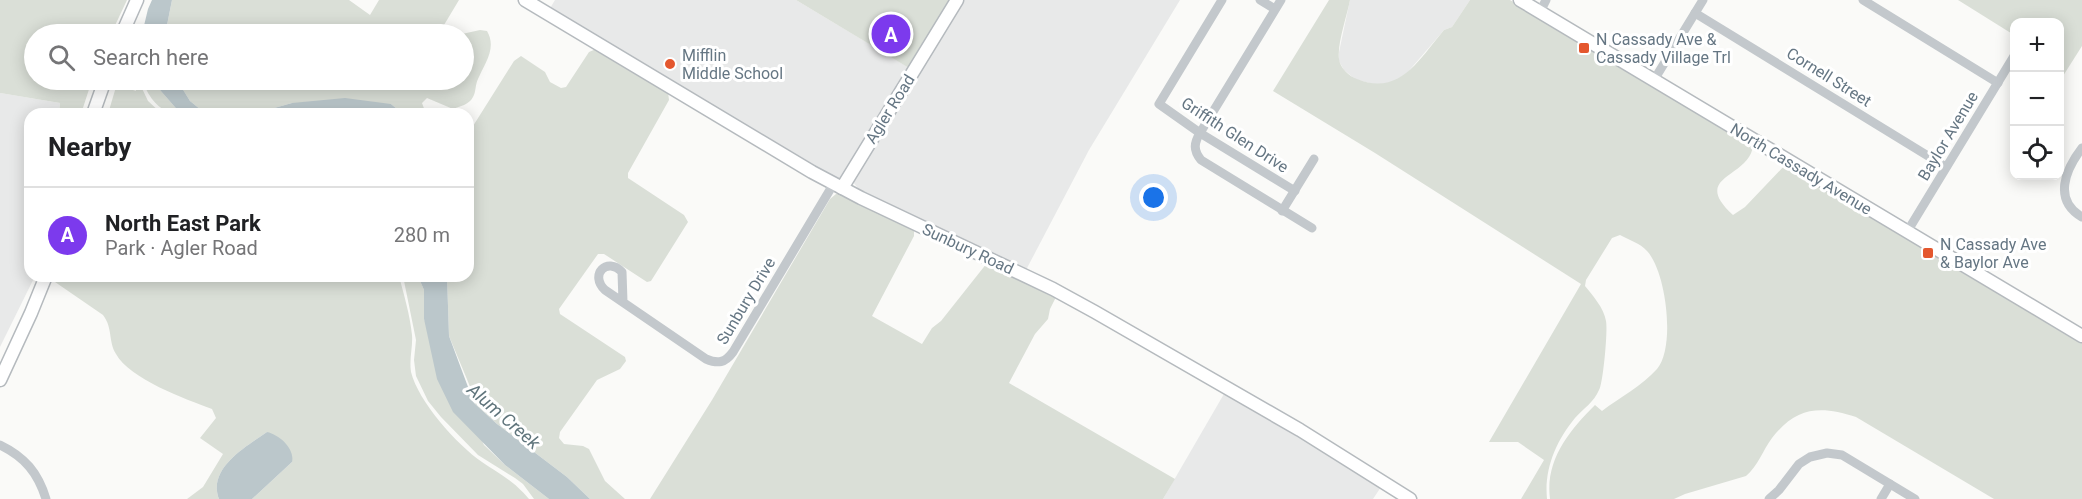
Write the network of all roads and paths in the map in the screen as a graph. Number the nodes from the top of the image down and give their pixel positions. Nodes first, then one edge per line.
1 (137, 0) edge
2 (525, 0) edge
3 (957, 0) edge
4 (1222, 0) edge
5 (1260, 0) edge
6 (1281, 0) edge
7 (1520, 0) edge
8 (1546, 0) edge
9 (1703, 0) edge
10 (1863, 0) edge
11 (1275, 9) junction
12 (1540, 12) junction
13 (1695, 13) junction
14 (126, 24) edge
15 (2010, 63) edge
16 (1654, 80) junction
17 (1998, 83) junction
18 (101, 90) edge
19 (95, 108) edge
20 (1200, 133) junction
21 (2082, 148) edge
22 (1314, 159) dead end
23 (1946, 167) junction
24 (838, 186) junction
25 (1295, 191) junction
26 (1282, 211) junction
27 (2082, 217) edge
28 (1312, 228) dead end
29 (1907, 232) junction
30 (44, 282) edge
31 (623, 302) dead end
32 (2082, 336) edge
33 (0, 380) edge
34 (0, 445) edge
35 (1890, 484) junction
36 (45, 499) edge
37 (1410, 499) edge
38 (1768, 499) edge
39 (1881, 499) edge
40 (1915, 499) edge

1 - 14 main road
2 - 24 main road, Sunbury Road
3 - 24 main road, Agler Road
4 - 20 street, Griffith Glen Drive
5 - 11 street
6 - 11 street
7 - 12 main road, North Cassady Avenue
8 - 12 street
9 - 13 street
10 - 17 street
11 - 20 street
12 - 16 main road, North Cassady Avenue
13 - 16 street
13 - 23 street, Cornell Street
15 - 17 street, Baylor Avenue
16 - 29 main road, North Cassady Avenue
17 - 23 street, Baylor Avenue
18 - 19 main road
20 - 25 street, Griffith Glen Drive
20 - 26 street
21 - 27 street
22 - 25 street
23 - 29 street, Baylor Avenue
24 - 31 street, Sunbury Drive
24 - 37 main road, Sunbury Road
25 - 26 street
26 - 28 street
29 - 32 main road, North Cassady Avenue
30 - 33 main road
34 - 36 street
35 - 38 street
35 - 39 street
35 - 40 street

